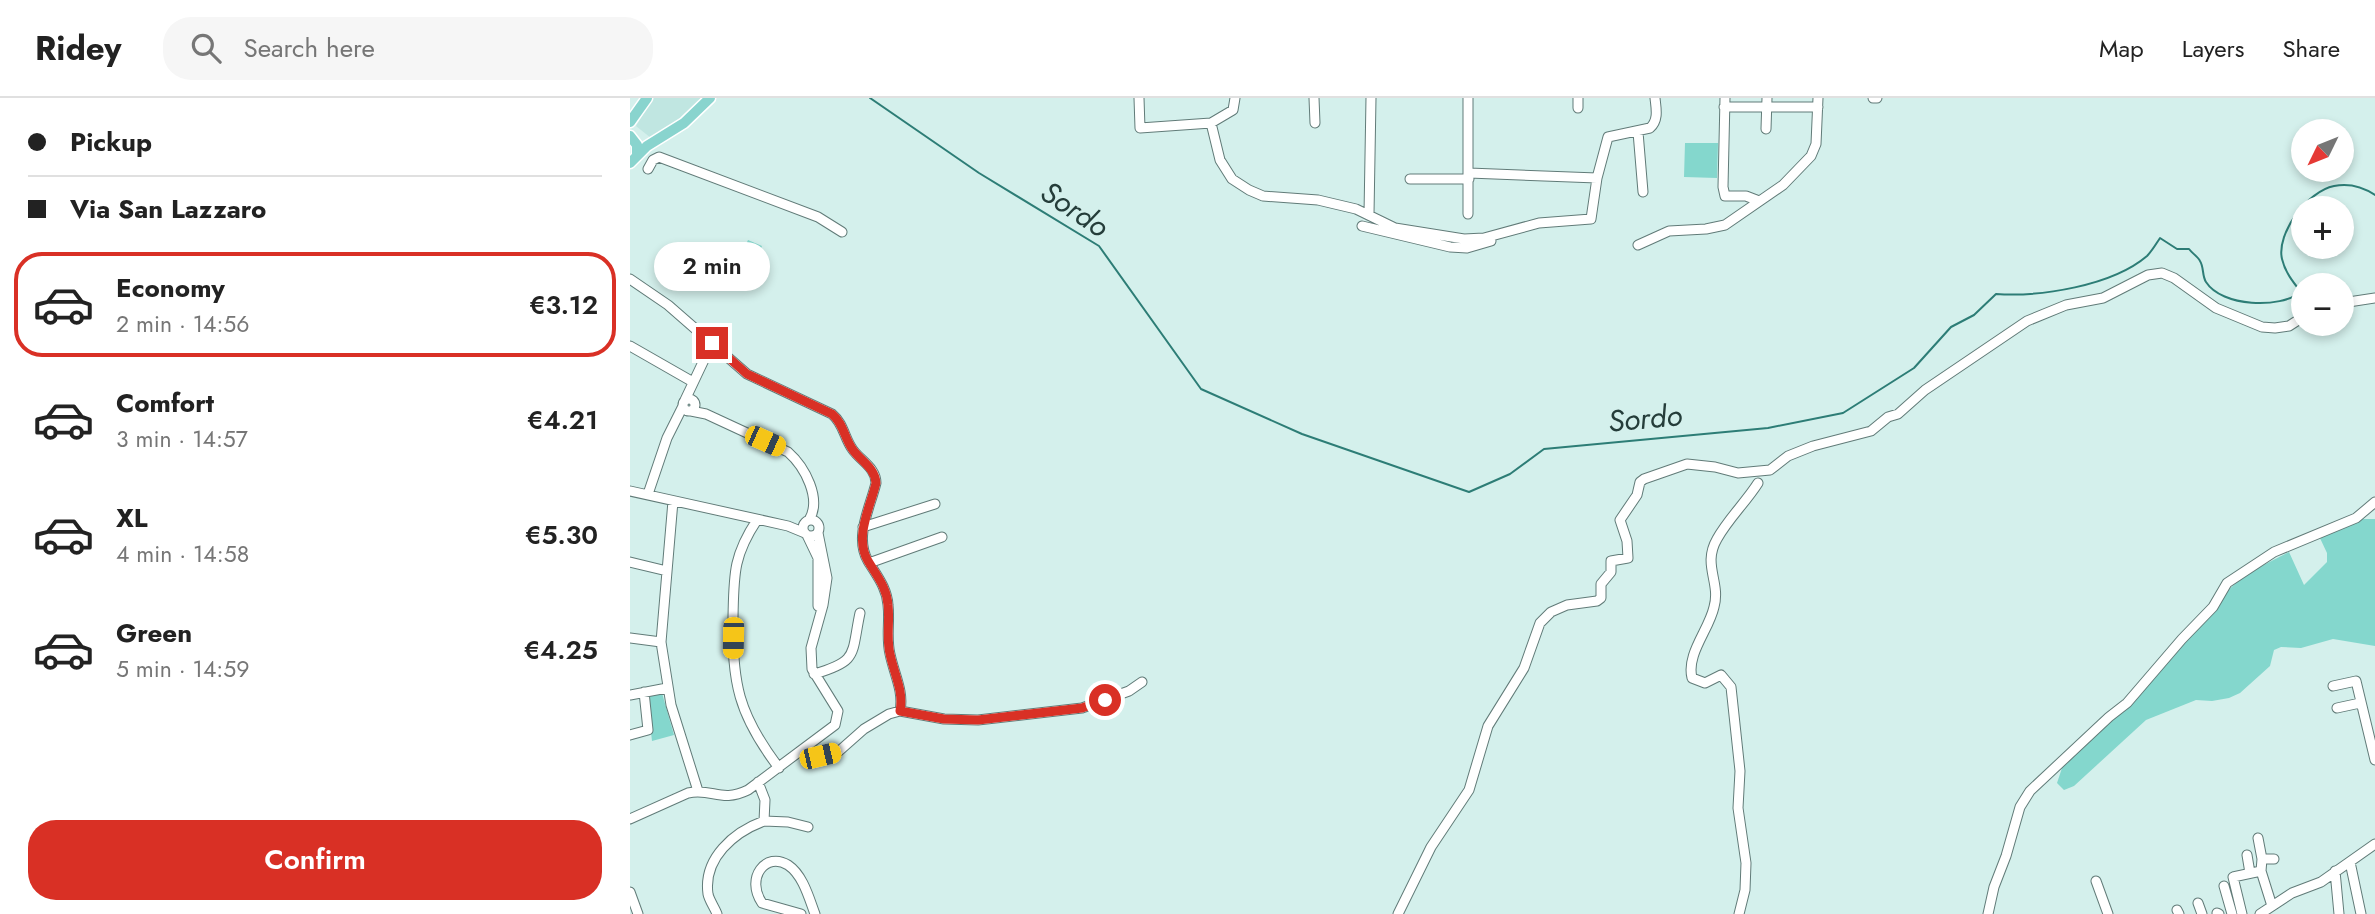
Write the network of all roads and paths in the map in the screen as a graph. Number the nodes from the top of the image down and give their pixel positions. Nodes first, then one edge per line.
1 (647, 98) edge
2 (710, 98) edge
3 (1139, 98) edge
4 (1235, 98) edge
5 (1314, 98) edge
6 (1371, 98) edge
7 (1468, 98) edge
8 (1655, 98) edge
9 (1818, 102) edge
10 (1724, 103) edge
11 (1767, 103) edge
12 (630, 122) edge
13 (1211, 123) junction
14 (1315, 123) dead end
15 (1766, 129) dead end
16 (1638, 132) junction
17 (630, 136) edge
18 (634, 159) edge
19 (648, 169) dead end
20 (1469, 176) junction
21 (1597, 178) junction
22 (1410, 179) dead end
23 (1643, 192) dead end
24 (1759, 201) junction
25 (1369, 214) junction
26 (1468, 214) dead end
27 (1362, 226) dead end
28 (842, 232) dead end
29 (1504, 233) junction
30 (1638, 245) dead end
31 (630, 279) edge
32 (2375, 298) edge
33 (2354, 301) edge
34 (2291, 325) edge
35 (712, 343) junction
36 (630, 346) edge
37 (693, 382) junction
38 (688, 405) junction
39 (1758, 483) dead end
40 (630, 491) edge
41 (648, 494) junction
42 (673, 501) junction
43 (2375, 502) edge
44 (935, 504) dead end
45 (757, 520) junction
46 (807, 521) junction
47 (788, 526) junction
48 (863, 527) junction
49 (818, 533) junction
50 (806, 534) junction
51 (942, 537) dead end
52 (630, 562) edge
53 (869, 563) junction
54 (667, 570) junction
55 (860, 613) dead end
56 (819, 615) junction
57 (630, 638) edge
58 (661, 642) junction
59 (814, 674) junction
60 (1142, 682) dead end
61 (2333, 686) dead end
62 (667, 688) junction
63 (643, 692) junction
64 (630, 695) edge
65 (2360, 703) junction
66 (2337, 708) dead end
67 (900, 711) junction
68 (630, 734) edge
69 (800, 752) junction
70 (2375, 760) edge
71 (779, 768) junction
72 (758, 782) junction
73 (698, 791) junction
74 (630, 819) edge
75 (764, 821) junction
76 (808, 827) dead end
77 (2258, 838) dead end
78 (2375, 844) edge
79 (2247, 855) dead end
80 (2262, 859) junction
81 (2274, 859) dead end
82 (2350, 862) junction
83 (2261, 871) junction
84 (2335, 871) junction
85 (2250, 873) junction
86 (2096, 881) dead end
87 (2224, 886) dead end
88 (630, 892) edge
89 (2198, 903) dead end
90 (2272, 906) junction
91 (638, 914) edge
92 (717, 914) edge
93 (801, 914) edge
94 (815, 914) edge
95 (1398, 914) edge
96 (1739, 914) edge
97 (1988, 914) edge
98 (2108, 914) edge
99 (2202, 914) edge
100 (2232, 914) edge
101 (2242, 914) edge
102 (2260, 914) edge
103 (2339, 914) edge
104 (2361, 914) edge

1 - 12 main road
2 - 18 main road
3 - 13 street
4 - 13 street
5 - 14 street
6 - 25 street
7 - 20 street
8 - 16 street
9 - 11 street
9 - 24 street
10 - 11 street
10 - 24 street
11 - 15 street
13 - 25 street
16 - 21 street
16 - 23 street
17 - 18 main road
19 - 28 street
20 - 21 street
20 - 22 street
20 - 26 street
21 - 29 street
24 - 30 street
25 - 29 street
27 - 29 street
31 - 35 street
32 - 33 street
34 - 95 street
35 - 37 street
35 - 48 street
36 - 37 street
37 - 38 street
38 - 41 street
38 - 46 street
39 - 96 street
40 - 41 street
41 - 42 street
42 - 45 street
42 - 54 street
43 - 97 street
44 - 48 street
45 - 47 street
45 - 71 street
46 - 47 street
46 - 49 street
46 - 50 street
47 - 50 street
48 - 53 street
49 - 50 street
49 - 56 street
50 - 56 street
51 - 53 street
52 - 54 street
53 - 67 street
54 - 58 street
55 - 59 street
56 - 59 street
57 - 58 street
58 - 62 street
59 - 69 street
60 - 67 street
61 - 65 street
62 - 63 street
62 - 73 street
63 - 64 street
63 - 68 street
65 - 66 street
65 - 70 street
67 - 69 street
69 - 71 street
71 - 72 street
72 - 73 street
72 - 75 street
73 - 74 street
75 - 76 street
75 - 92 street
77 - 80 street
78 - 82 street
79 - 85 street
80 - 81 street
80 - 83 street
82 - 84 street
82 - 104 street
83 - 85 street
83 - 90 street
84 - 90 street
84 - 103 street
85 - 101 street
86 - 98 street
87 - 100 street
88 - 91 street
89 - 99 street
90 - 102 street
93 - 94 street

